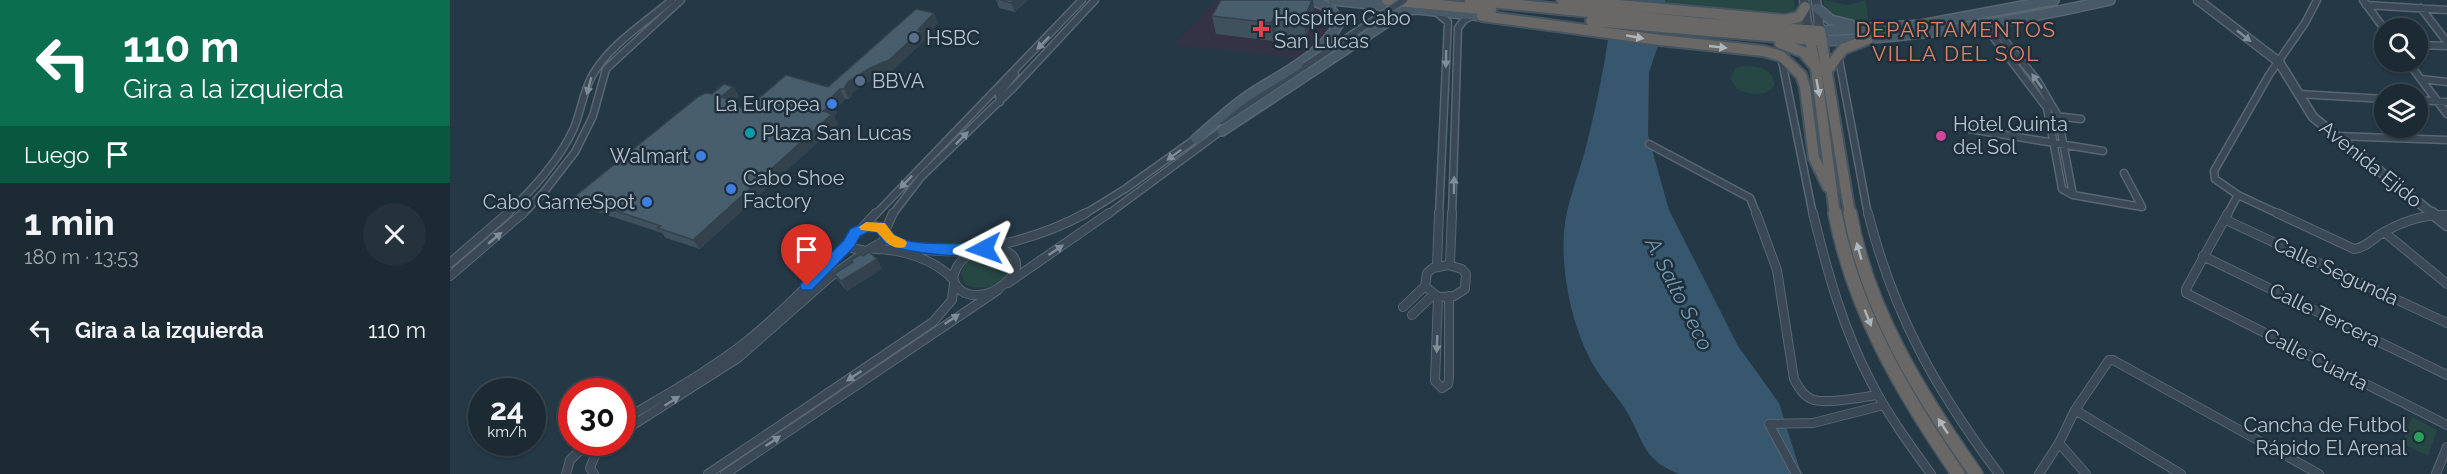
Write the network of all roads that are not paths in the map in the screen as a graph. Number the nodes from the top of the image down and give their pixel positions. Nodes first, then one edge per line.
1 (672, 0) edge
2 (681, 0) edge
3 (1082, 0) edge
4 (1095, 0) edge
5 (1310, 0) edge
6 (1333, 0) edge
7 (1387, 0) edge
8 (1404, 0) edge
9 (1470, 0) edge
10 (1519, 0) edge
11 (2050, 0) edge
12 (2110, 0) edge
13 (2198, 0) edge
14 (2317, 0) edge
15 (2365, 2) edge
16 (1805, 4) edge
17 (1817, 4) edge
18 (2421, 8) junction
19 (1420, 9) junction
20 (1558, 9) edge
21 (1431, 10) junction
22 (2447, 10) edge
23 (2060, 11) junction
24 (1513, 12) junction
25 (1479, 15) junction
26 (1980, 15) junction
27 (2376, 18) edge
28 (1785, 20) junction
29 (1988, 26) junction
30 (1717, 29) junction
31 (1816, 35) junction
32 (1868, 39) junction
33 (2447, 42) edge
34 (2428, 45) edge
35 (2447, 46) edge
36 (1838, 54) junction
37 (1781, 56) junction
38 (2279, 62) junction
39 (1814, 66) junction
40 (1829, 68) junction
41 (1014, 72) junction
42 (2416, 72) edge
43 (2421, 79) junction
44 (2447, 82) edge
45 (2298, 94) junction
46 (2374, 98) edge
47 (1257, 99) junction
48 (2428, 101) edge
49 (2437, 101) junction
50 (1000, 102) junction
51 (2447, 102) edge
52 (2447, 114) edge
53 (2050, 115) junction
54 (2058, 116) junction
55 (1445, 119) junction
56 (2081, 119) dead end
57 (1455, 120) junction
58 (1969, 129) dead end
59 (1222, 131) junction
60 (2334, 136) junction
61 (1196, 139) junction
62 (2447, 140) edge
63 (2053, 142) junction
64 (1649, 144) dead end
65 (2063, 144) junction
66 (2103, 151) dead end
67 (2124, 173) dead end
68 (1830, 191) junction
69 (2073, 195) junction
70 (2238, 195) junction
71 (2433, 213) junction
72 (2447, 215) edge
73 (1439, 218) junction
74 (1453, 218) junction
75 (2226, 220) junction
76 (2447, 225) edge
77 (861, 228) junction
78 (2384, 232) junction
79 (886, 233) junction
80 (849, 244) junction
81 (987, 248) junction
82 (869, 250) junction
83 (2203, 256) junction
84 (450, 263) edge
85 (1450, 264) junction
86 (1437, 266) junction
87 (450, 276) edge
88 (954, 282) junction
89 (1008, 283) junction
90 (2447, 284) edge
91 (1425, 286) junction
92 (998, 290) junction
93 (1436, 295) junction
94 (1449, 296) junction
95 (1403, 308) dead end
96 (1412, 315) dead end
97 (2447, 323) edge
98 (2447, 375) edge
99 (1878, 395) junction
100 (1884, 405) junction
101 (2075, 410) junction
102 (636, 412) edge
103 (636, 423) edge
104 (2447, 425) edge
105 (2059, 443) junction
106 (2447, 447) edge
107 (573, 456) edge
108 (594, 456) edge
109 (566, 474) edge
110 (594, 474) edge
111 (708, 474) edge
112 (725, 474) edge
113 (1796, 474) edge
114 (1931, 474) edge
115 (1958, 474) edge
116 (1976, 474) edge
117 (1999, 474) edge
118 (2039, 474) edge
119 (2086, 474) edge
120 (2181, 474) edge
121 (2319, 474) edge
122 (2436, 474) edge

1 -> 84 street
87 -> 2 street
3 -> 41 street
4 - 50 street
5 - 61 main road
6 - 19 main road
7 - 24 highway
8 - 47 street, bridge
9 - 20 highway
10 - 20 highway
11 - 23 street
11 - 26 main road
12 - 23 main road
13 -> 38 street, Avenida Ejido
14 - 38 street
15 - 18 street
15 - 27 street
16 - 28 highway
16 - 31 street
17 - 26 main road
17 - 31 street
18 - 22 street
18 - 33 street
19 - 21 main road
19 - 59 main road
20 - 24 highway
20 - 28 highway
20 - 30 highway
21 - 25 main road
21 -> 55 street
23 - 29 main road
24 - 25 highway
25 -> 37 highway
25 - 57 street
26 - 31 main road
28 - 30 highway
29 - 32 main road
29 - 53 street
54 -> 29 street
30 - 31 highway
30 - 39 highway
31 - 32 main road
31 - 39 highway
31 - 40 highway
32 - 36 highway
34 - 35 street
36 - 40 highway
36 - 117 street
37 - 68 highway
37 - 99 street
38 - 45 street, Avenida Ejido
38 - 70 street
39 -> 68 highway
116 -> 40 highway
41 - 50 street
41 -> 77 street
42 - 43 street
43 - 44 street
43 - 49 street
45 - 46 street
45 - 60 street, Avenida Ejido
47 - 59 street
47 - 61 street
48 - 49 street
49 - 51 street
49 - 52 street
79 -> 50 street
53 - 54 street
53 - 63 street
54 - 56 street
54 - 65 street
55 - 57 street
55 - 73 street
74 -> 57 street
58 - 63 street
89 -> 59 street
60 - 62 street
60 - 71 street, Avenida Ejido
61 -> 81 street
63 - 65 street
63 - 69 street
64 - 99 street
65 - 66 street
65 - 69 street
67 - 69 street
68 -> 115 highway
70 - 75 street
70 - 78 street
71 - 72 street
71 - 76 street, Avenida Ejido
71 - 78 street
73 - 74 street
73 - 86 street
74 - 85 street
75 - 83 street
75 - 97 street, Calle Segunda
77 - 79 street
77 - 80 street
78 - 90 street
79 - 81 street
79 - 82 street
80 - 82 street
80 - 102 street
81 - 88 street
81 - 89 street
82 - 88 street
103 -> 82 street
83 - 98 street, Calle Tercera
83 - 104 street, Calle Cuarta
85 - 86 street
85 - 94 street
86 - 91 street
88 - 92 street
88 -> 111 street
89 - 92 street
91 - 93 street
91 - 95 street
112 -> 92 street
93 - 94 street
93 -> 94 street
93 - 96 street
99 - 100 street
100 - 113 street
100 - 114 street
101 - 105 street
101 - 120 street
101 - 121 street
105 - 118 street
105 - 119 street
106 - 122 street
107 - 109 street
108 - 110 street

